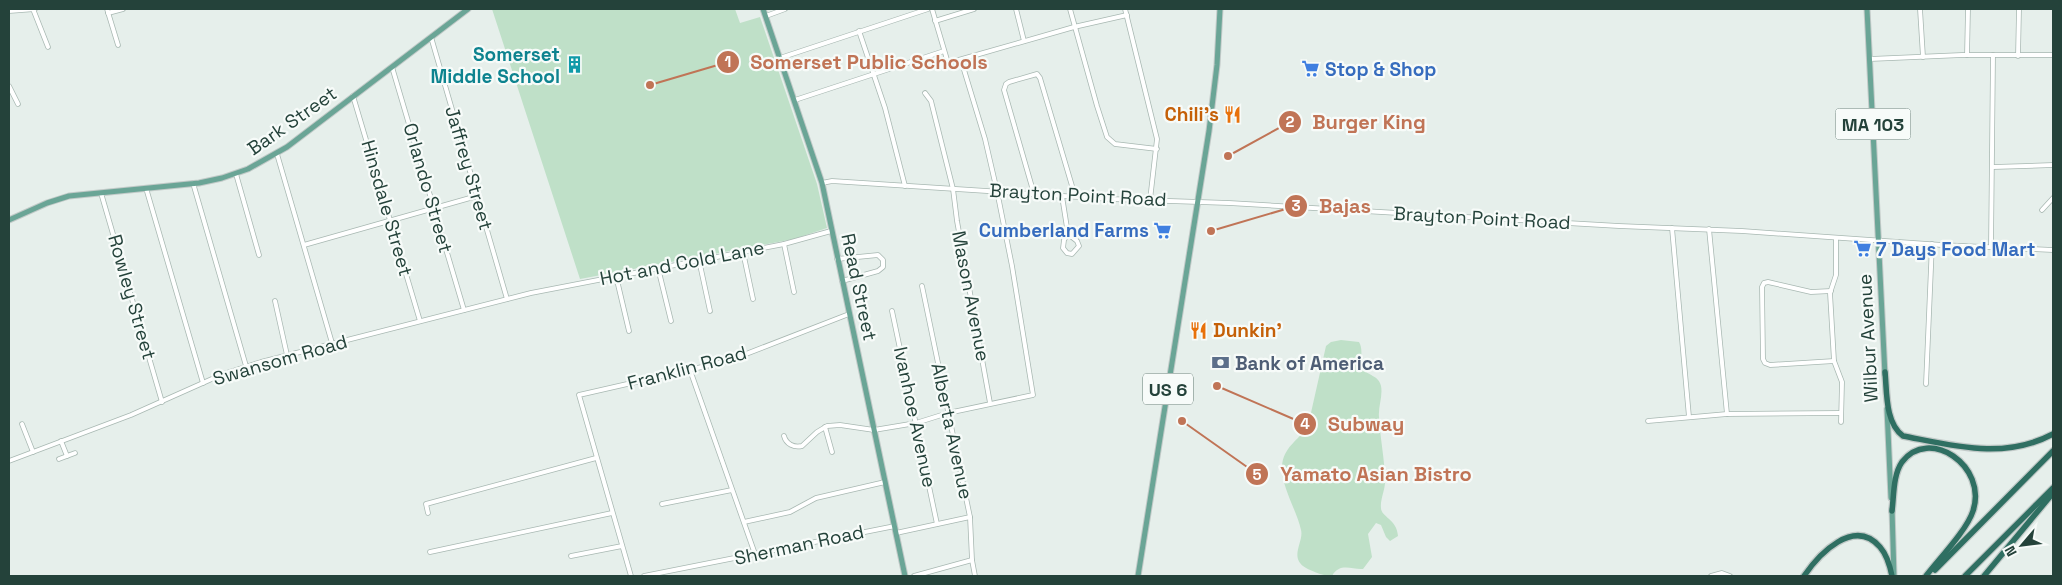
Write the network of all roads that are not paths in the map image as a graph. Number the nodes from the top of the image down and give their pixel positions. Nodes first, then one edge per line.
1 (34, 9) edge
2 (123, 9) edge
3 (468, 9) edge
4 (764, 9) edge
5 (785, 9) edge
6 (930, 9) edge
7 (974, 9) edge
8 (1016, 9) edge
9 (1070, 9) edge
10 (1126, 9) edge
11 (1220, 9) edge
12 (1867, 9) edge
13 (1920, 9) edge
14 (1968, 9) edge
15 (2019, 9) edge
16 (9, 11) edge
17 (107, 11) edge
18 (1127, 15) junction
19 (766, 16) junction
20 (935, 20) junction
21 (1075, 27) junction
22 (859, 31) junction
23 (431, 37) junction
24 (1024, 41) junction
25 (118, 45) dead end
26 (48, 48) dead end
27 (944, 51) junction
28 (1967, 55) junction
29 (1993, 56) junction
30 (2018, 56) junction
31 (2053, 56) edge
32 (1923, 57) junction
33 (780, 58) junction
34 (1870, 59) junction
35 (961, 60) junction
36 (392, 67) junction
37 (874, 74) junction
38 (9, 86) edge
39 (925, 93) dead end
40 (354, 96) junction
41 (795, 100) junction
42 (18, 104) dead end
43 (1157, 149) junction
44 (277, 154) junction
45 (2053, 166) edge
46 (1992, 167) junction
47 (236, 174) junction
48 (193, 183) junction
49 (822, 183) junction
50 (905, 186) junction
51 (146, 188) junction
52 (953, 189) junction
53 (997, 191) junction
54 (101, 192) junction
55 (1034, 194) junction
56 (477, 196) junction
57 (1062, 196) junction
58 (1075, 196) junction
59 (2053, 198) edge
60 (1150, 200) junction
61 (1198, 202) junction
62 (434, 208) junction
63 (2042, 210) dead end
64 (9, 220) edge
65 (390, 220) junction
66 (1672, 228) junction
67 (1709, 229) junction
68 (832, 230) junction
69 (1068, 234) junction
70 (1836, 238) junction
71 (1878, 240) junction
72 (784, 244) junction
73 (1932, 244) junction
74 (304, 245) junction
75 (1991, 247) junction
76 (2053, 250) edge
77 (743, 252) junction
78 (259, 255) dead end
79 (837, 259) junction
80 (699, 260) junction
81 (658, 268) junction
82 (616, 276) junction
83 (842, 281) junction
84 (922, 286) dead end
85 (1830, 291) junction
86 (794, 292) dead end
87 (532, 293) joint
88 (507, 299) junction
89 (753, 299) dead end
90 (275, 301) dead end
91 (464, 310) junction
92 (710, 311) dead end
93 (892, 311) dead end
94 (849, 314) junction
95 (420, 321) junction
96 (671, 321) dead end
97 (628, 331) dead end
98 (332, 343) junction
99 (287, 355) junction
100 (1834, 361) junction
101 (246, 366) junction
102 (690, 370) junction
103 (1885, 372) junction
104 (203, 383) junction
105 (1926, 384) dead end
106 (162, 402) junction
107 (990, 403) junction
108 (1840, 412) junction
109 (948, 413) junction
110 (1727, 414) junction
111 (1689, 417) junction
112 (1648, 421) dead end
113 (1842, 422) dead end
114 (916, 423) junction
115 (22, 424) dead end
116 (825, 427) junction
117 (874, 430) junction
118 (2053, 434) edge
119 (784, 436) dead end
120 (61, 441) junction
121 (2053, 451) edge
122 (33, 452) junction
123 (832, 452) dead end
124 (75, 453) dead end
125 (67, 456) junction
126 (596, 458) junction
127 (59, 459) dead end
128 (9, 461) edge
129 (885, 482) junction
130 (2053, 488) edge
131 (732, 490) junction
132 (2053, 493) edge
133 (662, 504) dead end
134 (1892, 511) junction
135 (428, 513) dead end
136 (612, 513) junction
137 (970, 517) junction
138 (744, 522) junction
139 (937, 524) junction
140 (895, 526) junction
141 (896, 533) junction
142 (622, 546) junction
143 (430, 552) dead end
144 (755, 554) junction
145 (571, 556) dead end
146 (972, 560) junction
147 (631, 576) edge
148 (646, 576) edge
149 (905, 576) edge
150 (914, 576) edge
151 (975, 576) edge
152 (1138, 576) edge
153 (1711, 576) edge
154 (1730, 576) edge
155 (1804, 576) edge
156 (1894, 576) edge
157 (1927, 576) edge
158 (1965, 576) edge
159 (1984, 576) edge

1 - 16 street
1 - 26 street
2 - 17 street
3 - 23 main road, Bark Street
4 - 19 main road, Read Street
5 - 19 street
6 - 20 street
6 - 22 street
7 - 20 street
8 - 24 street
9 - 21 street
10 - 18 street
11 - 61 main road, US 6
12 - 34 main road, Wilbur Avenue / MA 103
13 - 32 street
14 - 28 street
15 - 30 street
17 - 25 street
18 - 21 street
18 - 43 street
19 - 33 main road, Read Street
20 - 27 street
21 - 24 street
21 - 43 street
22 - 33 street
22 - 37 street
23 - 36 main road, Bark Street
23 - 56 street, Jaffrey Street
24 - 35 street
27 - 35 street
27 - 37 street
28 - 29 street
28 - 32 street
29 - 30 street
29 - 46 street
30 - 31 street
32 - 34 street
33 - 41 main road, Read Street
34 - 71 main road, Wilbur Avenue / MA 103
35 - 53 street
36 - 40 main road, Bark Street
36 - 62 street, Orlando Street
37 - 41 street
37 - 50 street
38 - 42 street
39 - 52 street, Mason Avenue
40 - 44 main road, Bark Street
40 - 65 street, Hinsdale Street
41 - 49 main road, Read Street
43 - 60 street
44 - 47 main road, Bark Street
44 - 74 street
45 - 46 street
46 - 75 street
47 - 48 main road, Bark Street
47 - 78 street
48 - 51 main road, Bark Street
48 - 101 street
49 - 50 street, Brayton Point Road
49 - 68 main road, Read Street
50 - 52 street, Brayton Point Road
51 - 54 main road, Bark Street
51 - 104 street
52 - 53 street, Brayton Point Road
52 - 107 street, Mason Avenue
53 - 55 street, Brayton Point Road
53 - 107 street
54 - 64 main road, Bark Street
54 - 106 street, Rowley Street
55 - 57 street, Brayton Point Road
55 - 58 street
56 - 62 street
56 - 88 street, Jaffrey Street
57 - 58 street, Brayton Point Road
57 - 69 street
58 - 60 street, Brayton Point Road
59 - 63 street
60 - 61 street, Brayton Point Road
61 - 66 street, Brayton Point Road
61 - 152 main road, US 6
62 - 65 street
62 - 91 street, Orlando Street
65 - 74 street
65 - 95 street, Hinsdale Street
66 - 67 street, Brayton Point Road
66 - 111 street
67 - 70 street, Brayton Point Road
67 - 110 street
68 - 72 street, Hot and Cold Lane
68 - 79 main road, Read Street
69 - 69 street
70 - 71 street, Brayton Point Road
70 - 85 street
71 - 73 street, Brayton Point Road
71 - 103 main road, Wilbur Avenue / MA 103
72 - 77 street, Hot and Cold Lane
72 - 86 street
73 - 75 street, Brayton Point Road
73 - 105 street
74 - 98 street
75 - 76 street, Brayton Point Road
77 - 80 street, Hot and Cold Lane
77 - 89 street
79 - 83 main road, Read Street
79 - 83 street
80 - 81 street, Hot and Cold Lane
80 - 92 street
81 - 82 street, Hot and Cold Lane
81 - 96 street
82 - 87 street, Hot and Cold Lane
82 - 97 street
83 - 94 main road, Read Street
84 - 109 street, Alberta Avenue
85 - 100 street
85 - 100 street
87 - 88 street, Swansom Road
88 - 91 street, Swansom Road
90 - 99 street
91 - 95 street, Swansom Road
93 - 114 street, Ivanhoe Avenue
94 - 102 street, Franklin Road
94 - 117 main road, Read Street
95 - 98 street, Swansom Road
98 - 99 street, Swansom Road
99 - 101 street, Swansom Road
100 - 108 street
101 - 104 street, Swansom Road
102 - 126 street, Franklin Road
102 - 131 street
103 - 118 highway
103 - 134 main road, Wilbur Avenue / MA 103
104 - 106 street, Swansom Road
106 - 120 street, Swansom Road
107 - 109 street
108 - 110 street
108 - 113 street
109 - 114 street
109 - 137 street, Alberta Avenue
110 - 111 street
111 - 112 street
114 - 117 street
114 - 139 street, Ivanhoe Avenue
115 - 122 street
116 - 117 street
116 - 119 street
116 - 123 street
117 - 129 main road, Read Street
120 - 122 street, Swansom Road
120 - 125 street
121 - 157 highway
122 - 128 street, Swansom Road
124 - 125 street
125 - 127 street
126 - 135 street
126 - 136 street
129 - 138 street
129 - 140 main road, Read Street
130 - 158 highway
131 - 133 street
131 - 138 street
132 - 159 highway
134 - 156 main road, Wilbur Avenue / MA 103
134 - 157 highway
136 - 142 street
136 - 143 street
137 - 139 street
137 - 146 street, Alberta Avenue
138 - 144 street
139 - 141 street
140 - 141 main road, Read Street
140 - 144 street, Sherman Road
141 - 149 main road, Read Street
142 - 145 street
142 - 147 street
144 - 148 street, Sherman Road
146 - 150 street
146 - 151 street, Alberta Avenue
153 - 154 street
155 - 156 highway

